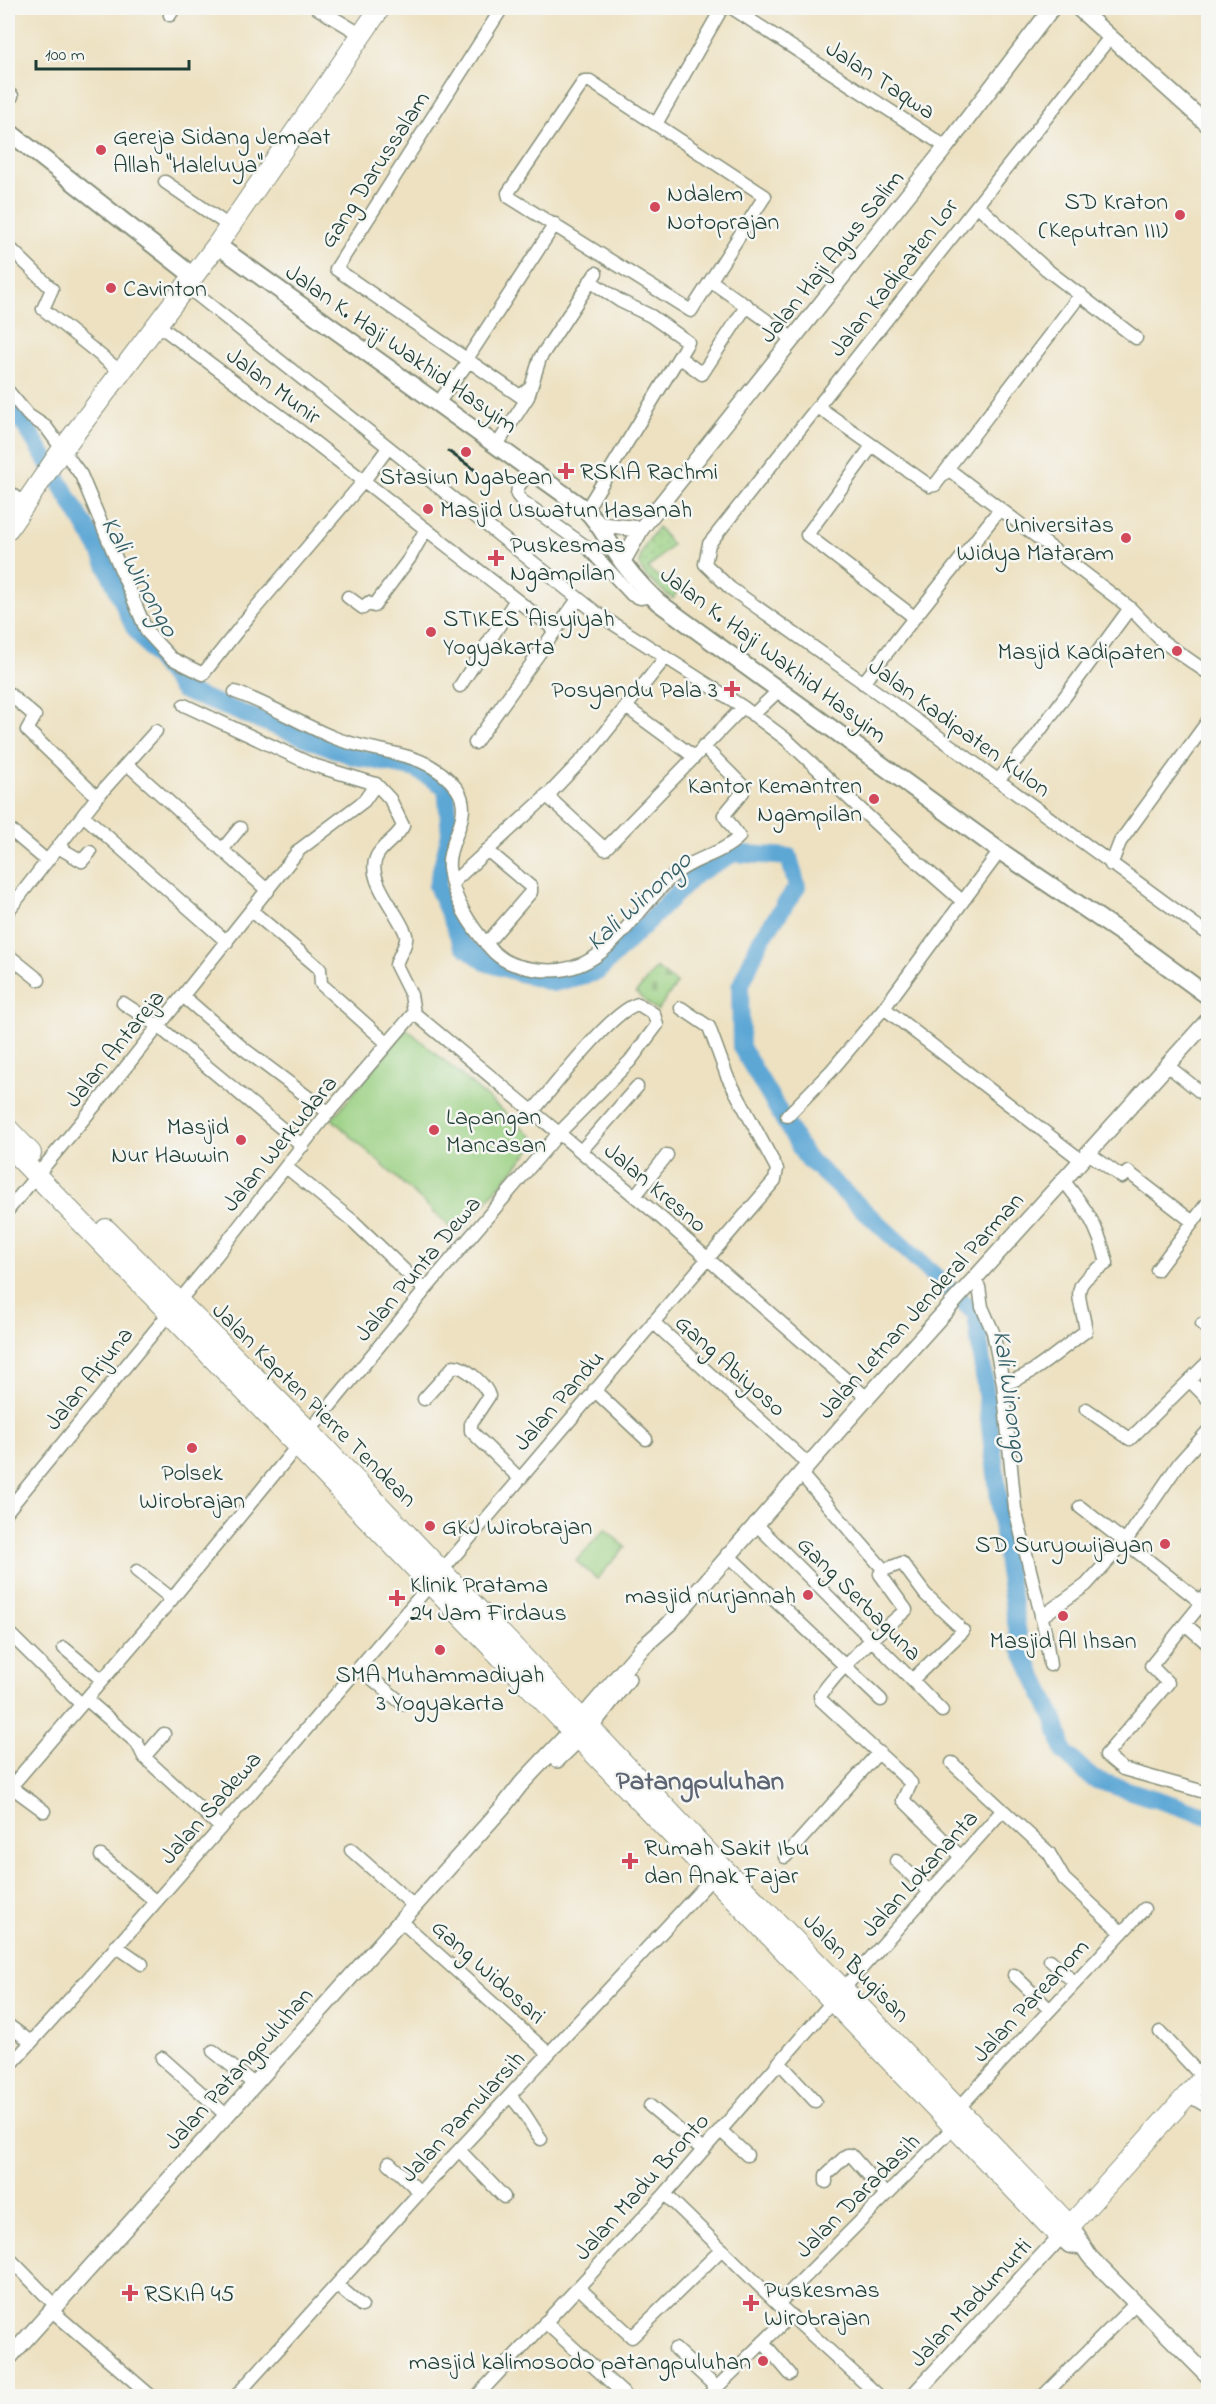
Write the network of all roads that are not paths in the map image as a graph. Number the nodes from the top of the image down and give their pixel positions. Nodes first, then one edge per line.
1 (317, 8) edge
2 (380, 8) edge
3 (502, 8) edge
4 (722, 8) edge
5 (732, 8) edge
6 (1052, 8) edge
7 (1078, 8) edge
8 (362, 35) junction
9 (1111, 36) junction
10 (657, 123) junction
11 (1209, 125) edge
12 (8, 131) edge
13 (946, 147) junction
14 (165, 182) dead end
15 (976, 205) junction
16 (555, 224) junction
17 (229, 226) junction
18 (217, 245) junction
19 (8, 246) edge
20 (711, 280) junction
21 (189, 281) junction
22 (1081, 294) junction
23 (747, 305) junction
24 (157, 324) junction
25 (1136, 338) dead end
26 (793, 339) junction
27 (679, 357) junction
28 (468, 360) junction
29 (121, 372) junction
30 (9, 391) edge
31 (529, 393) junction
32 (438, 403) junction
33 (818, 407) junction
34 (497, 445) junction
35 (872, 446) junction
36 (388, 448) junction
37 (61, 452) junction
38 (531, 469) junction
39 (948, 469) junction
40 (363, 482) junction
41 (8, 491) edge
42 (25, 504) junction
43 (1000, 509) junction
44 (586, 510) junction
45 (601, 525) junction
46 (8, 529) edge
47 (426, 529) junction
48 (641, 529) junction
49 (710, 544) joint
50 (588, 548) junction
51 (619, 555) junction
52 (652, 596) junction
53 (348, 597) dead end
54 (578, 599) junction
55 (515, 601) junction
56 (1130, 608) junction
57 (914, 617) junction
58 (555, 630) junction
59 (665, 658) junction
60 (1209, 673) edge
61 (863, 683) junction
62 (460, 686) dead end
63 (779, 690) junction
64 (235, 692) dead end
65 (8, 693) edge
66 (184, 705) dead end
67 (626, 707) junction
68 (748, 711) junction
69 (1209, 721) edge
70 (156, 731) dead end
71 (475, 743) dead end
72 (703, 746) junction
73 (693, 756) junction
74 (127, 764) junction
75 (998, 780) junction
76 (376, 784) junction
77 (546, 795) junction
78 (97, 798) junction
79 (83, 815) junction
80 (8, 828) edge
81 (240, 828) dead end
82 (1120, 842) junction
83 (58, 847) junction
84 (222, 850) junction
85 (487, 850) junction
86 (1000, 851) junction
87 (90, 852) dead end
88 (1099, 855) junction
89 (46, 861) junction
90 (1111, 865) junction
91 (452, 883) junction
92 (268, 891) junction
93 (961, 900) junction
94 (8, 910) edge
95 (252, 911) junction
96 (1209, 934) edge
97 (227, 942) junction
98 (486, 944) junction
99 (8, 955) edge
100 (39, 980) dead end
101 (183, 996) junction
102 (1209, 996) edge
103 (123, 1003) dead end
104 (681, 1008) dead end
105 (885, 1008) junction
106 (414, 1013) junction
107 (1207, 1024) edge
108 (158, 1026) junction
109 (387, 1043) junction
110 (1168, 1066) junction
111 (637, 1087) dead end
112 (1209, 1098) edge
113 (533, 1111) junction
114 (329, 1113) junction
115 (787, 1116) dead end
116 (8, 1129) edge
117 (559, 1133) junction
118 (8, 1146) edge
119 (303, 1146) junction
120 (581, 1152) junction
121 (666, 1155) dead end
122 (1084, 1156) junction
123 (286, 1167) junction
124 (40, 1171) junction
125 (1062, 1179) junction
126 (635, 1196) junction
127 (1209, 1202) edge
128 (8, 1210) edge
129 (1193, 1222) junction
130 (707, 1258) junction
131 (1157, 1270) dead end
132 (972, 1282) junction
133 (425, 1290) junction
134 (172, 1306) junction
135 (653, 1322) junction
136 (1209, 1362) edge
137 (1190, 1381) junction
138 (1003, 1383) junction
139 (594, 1390) junction
140 (867, 1398) junction
141 (424, 1399) dead end
142 (1209, 1399) edge
143 (1086, 1409) dead end
144 (1209, 1431) edge
145 (304, 1439) junction
146 (646, 1439) dead end
147 (804, 1468) junction
148 (519, 1478) junction
149 (1080, 1507) dead end
150 (8, 1510) edge
151 (755, 1523) junction
152 (1125, 1542) junction
153 (727, 1554) junction
154 (884, 1570) junction
155 (137, 1571) dead end
156 (436, 1577) junction
157 (1205, 1598) edge
158 (172, 1599) junction
159 (1041, 1617) junction
160 (1185, 1624) junction
161 (8, 1632) edge
162 (872, 1640) junction
163 (1209, 1644) edge
164 (64, 1648) dead end
165 (1050, 1665) dead end
166 (845, 1666) junction
167 (359, 1668) junction
168 (102, 1680) junction
169 (912, 1680) junction
170 (881, 1700) dead end
171 (84, 1701) junction
172 (403, 1704) dead end
173 (942, 1711) dead end
174 (580, 1729) junction
175 (164, 1734) dead end
176 (879, 1752) junction
177 (144, 1757) junction
178 (952, 1763) dead end
179 (9, 1788) edge
180 (1209, 1793) edge
181 (503, 1808) joint
182 (44, 1811) dead end
183 (1002, 1811) junction
184 (220, 1827) junction
185 (351, 1850) dead end
186 (102, 1856) dead end
187 (785, 1857) dead end
188 (961, 1857) junction
189 (896, 1861) dead end
190 (717, 1872) junction
191 (930, 1892) junction
192 (155, 1901) junction
193 (414, 1906) junction
194 (1144, 1909) dead end
195 (401, 1921) junction
196 (1122, 1933) junction
197 (116, 1946) junction
198 (1050, 1960) dead end
199 (142, 1964) dead end
200 (1014, 1975) dead end
201 (1075, 1983) junction
202 (838, 1995) junction
203 (1050, 2010) junction
204 (8, 2025) edge
205 (1160, 2032) dead end
206 (31, 2042) junction
207 (213, 2050) dead end
208 (548, 2053) junction
209 (162, 2058) dead end
210 (779, 2062) junction
211 (8, 2068) edge
212 (1207, 2076) edge
213 (254, 2084) junction
214 (1188, 2095) junction
215 (510, 2096) junction
216 (815, 2101) dead end
217 (650, 2106) dead end
218 (1209, 2107) edge
219 (226, 2115) junction
220 (959, 2121) junction
221 (720, 2130) junction
222 (541, 2139) dead end
223 (459, 2150) junction
224 (703, 2150) junction
225 (747, 2155) dead end
226 (388, 2163) dead end
227 (826, 2182) dead end
228 (420, 2192) junction
229 (666, 2194) junction
230 (886, 2194) junction
231 (504, 2197) dead end
232 (1065, 2232) junction
233 (722, 2249) junction
234 (8, 2257) edge
235 (337, 2285) junction
236 (578, 2287) junction
237 (1135, 2304) junction
238 (362, 2307) dead end
239 (53, 2308) junction
240 (784, 2309) junction
241 (545, 2322) junction
242 (763, 2342) junction
243 (675, 2349) dead end
244 (8, 2359) edge
245 (1205, 2367) edge
246 (790, 2374) dead end
247 (713, 2392) edge
248 (481, 2395) edge
249 (151, 2397) edge
250 (236, 2397) edge
251 (626, 2397) edge
252 (879, 2397) edge
253 (913, 2397) edge
254 (1043, 2397) edge

1 - 8 street
2 - 8 main road
3 - 28 street, Gang Darussalam
4 - 10 street
5 - 13 street, Jalan Taqwa
6 - 13 street, Jalan Haji Agus Salim
7 - 9 street
8 - 17 main road
9 - 11 street
9 - 15 street, Jalan Kadipaten Lor
10 - 16 street
10 - 20 street
12 - 21 main road
13 - 26 street, Jalan Haji Agus Salim
14 - 17 street
15 - 22 street
15 - 33 street, Jalan Kadipaten Lor
16 - 20 street
16 - 28 street
17 - 18 main road
18 - 21 main road
18 - 32 main road, Jalan K. Haji Wakhid Hasyim
19 - 29 street
20 - 23 street
21 - 24 main road
21 - 36 street
22 - 25 street
22 - 39 street
23 - 26 street
23 - 27 street
24 - 29 main road
24 - 40 street, Jalan Munir
26 - 48 street, Jalan Haji Agus Salim
27 - 31 street
27 - 44 street
28 - 31 street, Gang Darussalam
28 - 32 street
29 - 37 main road
30 - 37 street
31 - 34 street
32 - 34 main road, Jalan K. Haji Wakhid Hasyim
33 - 35 street
33 - 49 street, Jalan Kadipaten Lor
34 - 38 main road, Jalan K. Haji Wakhid Hasyim
35 - 39 street
35 - 57 street
36 - 40 street
36 - 54 street
37 - 40 street
37 - 42 main road
38 - 44 main road, Jalan K. Haji Wakhid Hasyim
38 - 50 street
39 - 43 street
40 - 47 street, Jalan Munir
41 - 42 street
42 - 46 main road
43 - 56 street
43 - 57 street
44 - 45 main road, Jalan K. Haji Wakhid Hasyim
45 - 48 street
45 - 51 main road, Jalan K. Haji Wakhid Hasyim
47 - 53 street
47 - 55 street, Jalan Munir
48 - 51 street, Jalan Haji Agus Salim
49 - 61 street, Jalan Kadipaten Kulon
50 - 51 street
50 - 52 street
51 - 52 main road, Jalan K. Haji Wakhid Hasyim
52 - 63 main road, Jalan K. Haji Wakhid Hasyim
54 - 58 street
54 - 59 street
55 - 58 street, Jalan Munir
55 - 62 street
56 - 60 street
56 - 75 street
57 - 61 street
58 - 71 street
59 - 67 street
59 - 68 street
61 - 75 street, Jalan Kadipaten Kulon
63 - 68 street
63 - 86 main road, Jalan K. Haji Wakhid Hasyim
64 - 91 street
65 - 78 street
66 - 76 street
67 - 73 street
67 - 77 street
68 - 72 street
68 - 93 street
69 - 82 street
70 - 74 street
72 - 73 street
72 - 98 street
73 - 77 street
74 - 78 street
74 - 84 street
75 - 88 street, Jalan Kadipaten Kulon
76 - 92 street, Jalan Antareja
76 - 106 street
77 - 85 street
78 - 79 street
79 - 83 street
79 - 97 street
80 - 89 street
81 - 84 street
82 - 88 street
82 - 90 street
83 - 87 street
83 - 89 street
84 - 92 street
85 - 91 street
85 - 98 street
86 - 93 street
86 - 102 main road, Jalan K. Haji Wakhid Hasyim
88 - 90 street, Jalan Kadipaten Kulon
89 - 94 street
90 - 96 street, Jalan Kadipaten Kulon
91 - 98 street
92 - 95 street, Jalan Antareja
93 - 105 street
95 - 97 street, Jalan Antareja
95 - 109 street
97 - 101 street, Jalan Antareja
99 - 100 street
101 - 108 street, Jalan Antareja
101 - 114 street
103 - 108 street
104 - 130 street, Jalan Pandu
105 - 115 street
105 - 122 street
106 - 109 street, Jalan Werkudara
106 - 113 street, Jalan Kresno
107 - 110 street, Jalan Letnan Jenderal Parman
108 - 119 street
108 - 124 street, Jalan Antareja
109 - 114 street, Jalan Werkudara
110 - 112 street
110 - 122 street, Jalan Letnan Jenderal Parman
111 - 120 street
113 - 117 street, Jalan Kresno
113 - 117 street, Jalan Punta Dewa
114 - 119 street, Jalan Werkudara
116 - 124 main road, Jalan Kapten Pierre Tendean
117 - 120 street, Jalan Kresno
117 - 133 street, Jalan Punta Dewa
118 - 124 main road, Jalan Kapten Pierre Tendean
119 - 123 street, Jalan Werkudara
120 - 126 street, Jalan Kresno
121 - 126 street
122 - 125 street, Jalan Letnan Jenderal Parman
122 - 129 street
123 - 133 street
123 - 134 street, Jalan Werkudara
124 - 128 street, Jalan Antareja
124 - 134 main road, Jalan Kapten Pierre Tendean
125 - 132 street, Jalan Letnan Jenderal Parman
125 - 138 street
126 - 130 street, Jalan Kresno
127 - 129 street
129 - 131 street
130 - 135 street, Jalan Pandu
130 - 140 street, Jalan Kresno
132 - 138 street
132 - 140 street, Jalan Letnan Jenderal Parman
133 - 145 street, Jalan Punta Dewa
134 - 145 main road, Jalan Kapten Pierre Tendean
134 - 150 street, Jalan Arjuna
135 - 139 street, Jalan Pandu
135 - 147 street, Gang Abiyoso
136 - 137 street
137 - 142 street
137 - 143 street
138 - 159 street
139 - 146 street
139 - 148 street, Jalan Pandu
140 - 147 street, Jalan Letnan Jenderal Parman
141 - 148 street
144 - 152 street
145 - 156 main road, Jalan Kapten Pierre Tendean
145 - 158 street, Jalan Punta Dewa
147 - 151 street, Jalan Letnan Jenderal Parman
147 - 154 street, Gang Abiyoso
148 - 156 street, Jalan Pandu
149 - 152 street
151 - 153 street, Jalan Letnan Jenderal Parman
151 - 162 street, Gang Serbaguna
152 - 157 street
152 - 159 street
153 - 166 street
153 - 174 street, Jalan Letnan Jenderal Parman
154 - 162 street, Gang Abiyoso
154 - 169 street, Gang Serbaguna
155 - 158 street
156 - 167 street, Jalan Sadewa
156 - 174 main road, Jalan Kapten Pierre Tendean
157 - 160 street
158 - 168 street, Jalan Punta Dewa
159 - 165 street
160 - 163 street
160 - 180 street
161 - 171 street
162 - 166 street
162 - 169 street, Gang Serbaguna
164 - 168 street
166 - 170 street
166 - 176 street
167 - 172 street
167 - 184 street, Jalan Sadewa
168 - 171 street, Jalan Punta Dewa
169 - 173 street
171 - 177 street
171 - 179 street, Jalan Punta Dewa
174 - 181 street, Jalan Letnan Jenderal Parman
174 - 190 main road, Jalan Bugisan
175 - 177 street
176 - 187 street
176 - 188 street
177 - 184 street
178 - 183 street
179 - 182 street
181 - 193 street, Jalan Patangpuluhan
183 - 188 street, Jalan Lokananta
183 - 196 street
184 - 192 street, Jalan Sadewa
185 - 193 street
186 - 192 street
188 - 191 street, Jalan Lokananta
189 - 191 street
190 - 202 main road, Jalan Bugisan
190 - 208 street, Jalan Pamularsih
191 - 202 street, Jalan Lokananta
192 - 197 street, Jalan Sadewa
193 - 195 street, Jalan Patangpuluhan
194 - 196 street, Jalan Pareanom
195 - 208 street, Gang Widosari
195 - 213 street, Jalan Patangpuluhan
196 - 201 street, Jalan Pareanom
197 - 199 street
197 - 206 street, Jalan Sadewa
198 - 201 street
200 - 203 street
201 - 203 street, Jalan Pareanom
202 - 210 street, Jalan Madu Bronto
202 - 220 main road, Jalan Bugisan
203 - 220 street, Jalan Pareanom
204 - 206 street
205 - 212 street
206 - 211 street, Jalan Sadewa
207 - 213 street
208 - 215 street, Jalan Pamularsih
209 - 219 street
210 - 216 street
210 - 221 street, Jalan Madu Bronto
212 - 214 main road
213 - 219 street, Jalan Patangpuluhan
214 - 218 street
214 - 232 main road
215 - 222 street
215 - 223 street, Jalan Pamularsih
217 - 224 street
219 - 239 street, Jalan Patangpuluhan
220 - 230 street, Jalan Daradasih
220 - 232 main road, Jalan Bugisan
220 - 240 street, Jalan Daradasih
221 - 224 street, Jalan Madu Bronto
221 - 225 street
223 - 228 street, Jalan Pamularsih
223 - 231 street
224 - 229 street, Jalan Madu Bronto
226 - 228 street
227 - 230 street
228 - 235 street, Jalan Pamularsih
229 - 233 street
229 - 236 street, Jalan Madu Bronto
230 - 240 street, Jalan Daradasih
232 - 237 street
232 - 253 street, Jalan Madumurti
233 - 236 street
233 - 240 street
234 - 239 street
235 - 238 street
235 - 250 street, Jalan Pamularsih
236 - 241 street, Jalan Madu Bronto
237 - 245 street
237 - 254 street
239 - 244 street, Jalan Patangpuluhan
239 - 249 street
240 - 242 street, Jalan Daradasih
240 - 252 street
241 - 248 street, Jalan Madu Bronto
241 - 251 street
242 - 246 street
242 - 247 street, Jalan Daradasih
243 - 247 street

